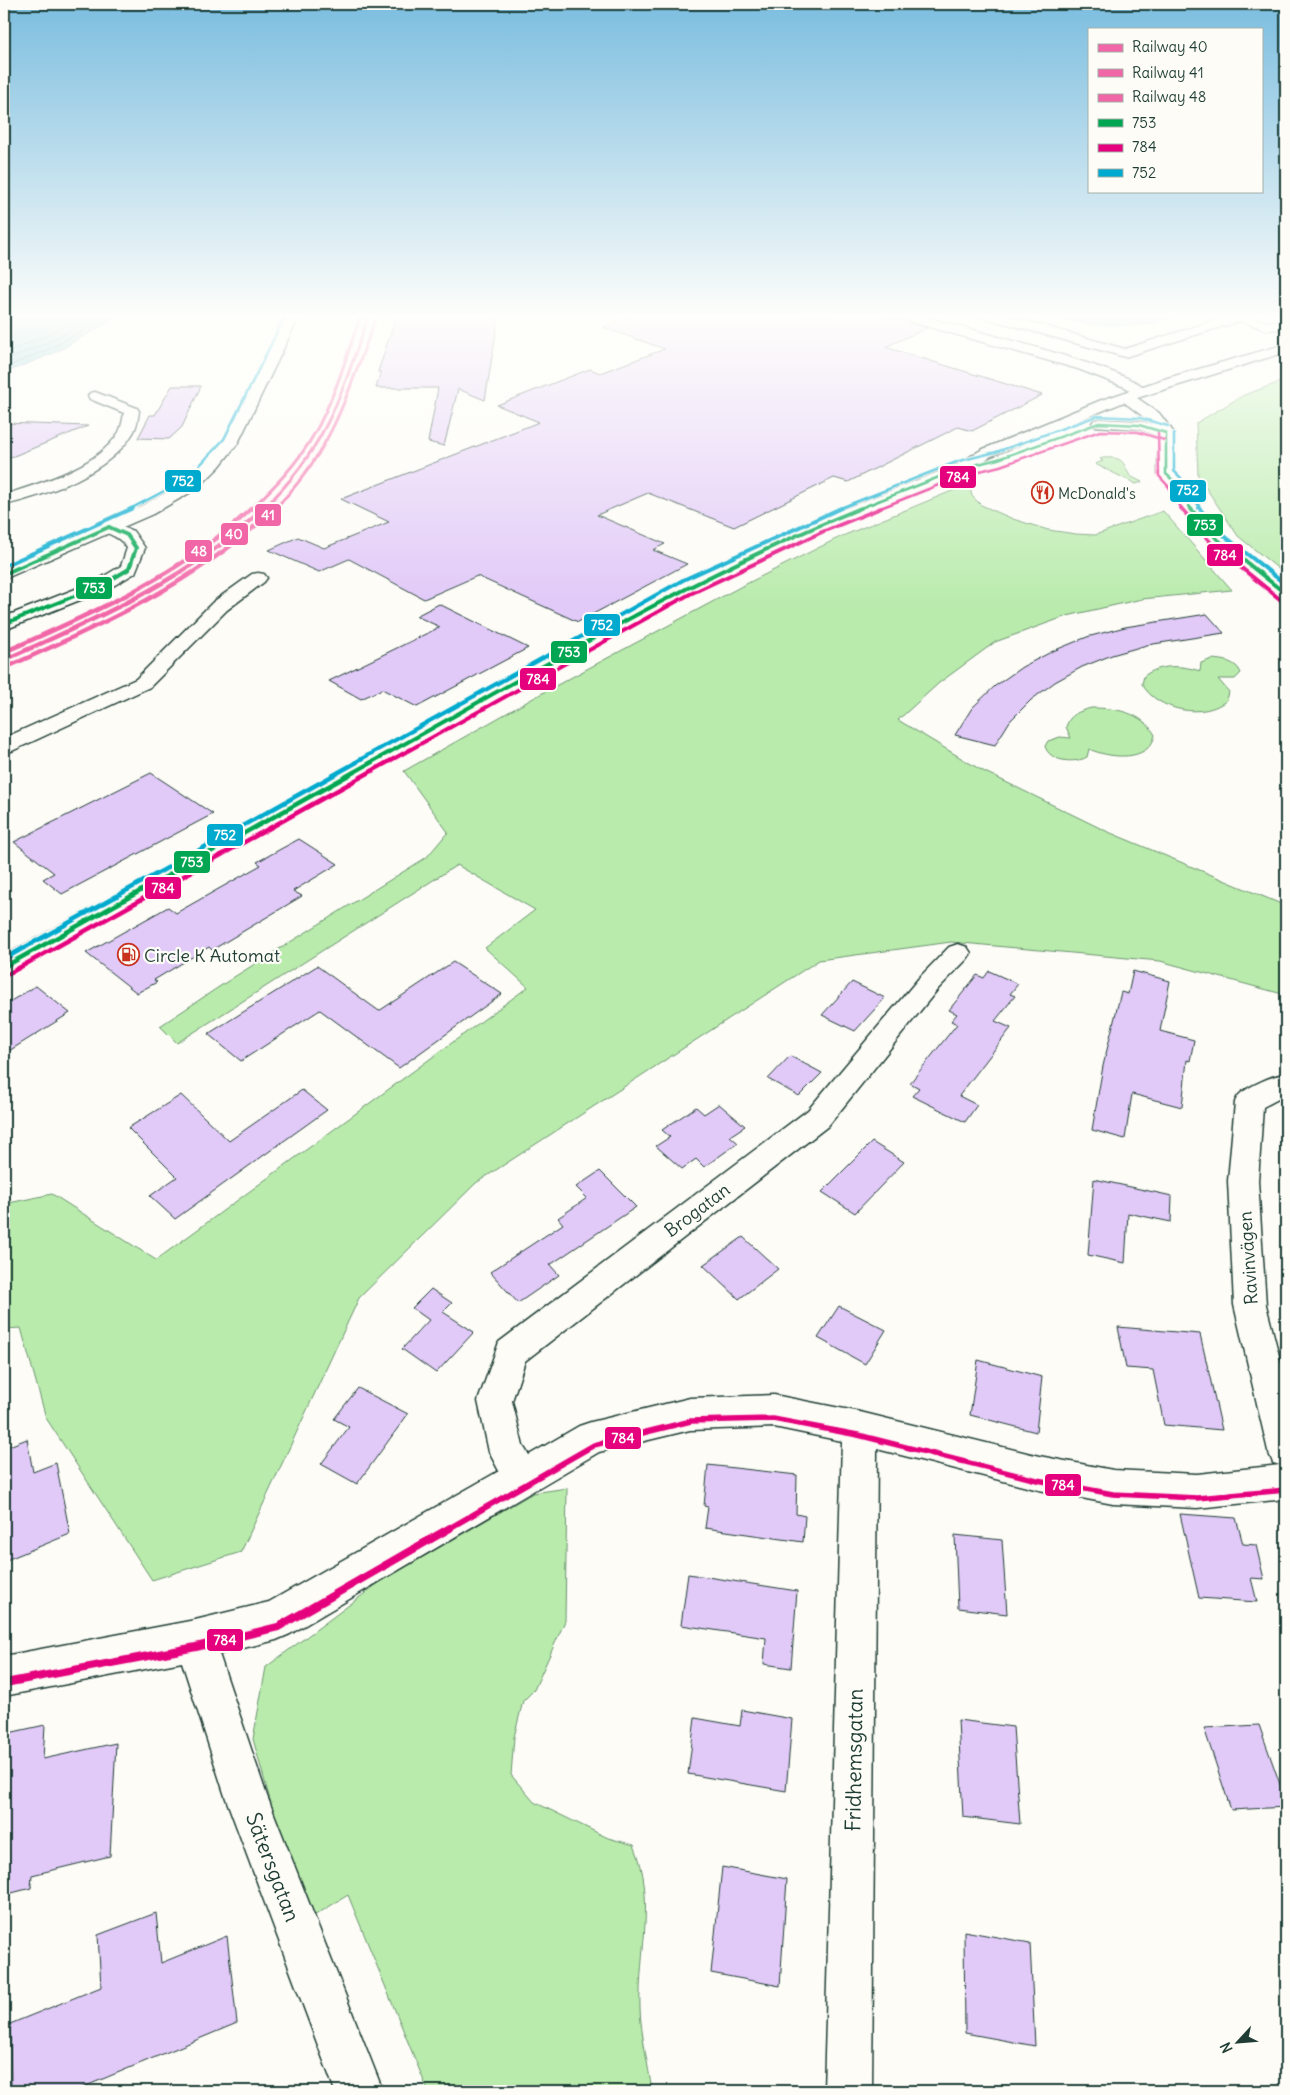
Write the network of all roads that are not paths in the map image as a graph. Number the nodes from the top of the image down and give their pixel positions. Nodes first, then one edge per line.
1 (132, 412) edge
2 (245, 412) edge
3 (1086, 412) edge
4 (1128, 412) edge
5 (1153, 412) edge
6 (1161, 412) edge
7 (1098, 423) junction
8 (1166, 433) junction
9 (962, 468) junction
10 (1175, 482) junction
11 (4, 500) edge
12 (109, 527) junction
13 (4, 574) edge
14 (258, 578) dead end
15 (1286, 594) edge
16 (4, 624) edge
17 (4, 746) edge
18 (958, 953) dead end
19 (4, 967) edge
20 (1286, 1085) edge
21 (860, 1428) junction
22 (1286, 1451) edge
23 (523, 1478) junction
24 (1286, 1482) edge
25 (195, 1640) junction
26 (4, 1676) edge
27 (359, 2091) edge
28 (848, 2091) edge

1 - 11 main road
2 - 12 main road
3 - 9 main road
4 - 7 main road
5 - 8 main road
6 - 10 main road
7 - 8 main road
7 - 9 main road
8 - 10 main road
9 - 19 main road
10 - 15 main road
12 - 13 main road
12 - 16 main road
14 - 17 main road
18 - 23 main road, Brogatan
20 - 22 main road, Ravinvägen
21 - 23 main road
21 - 24 main road
21 - 28 main road, Fridhemsgatan
23 - 25 main road
25 - 26 main road
25 - 27 main road, Sätersgatan

